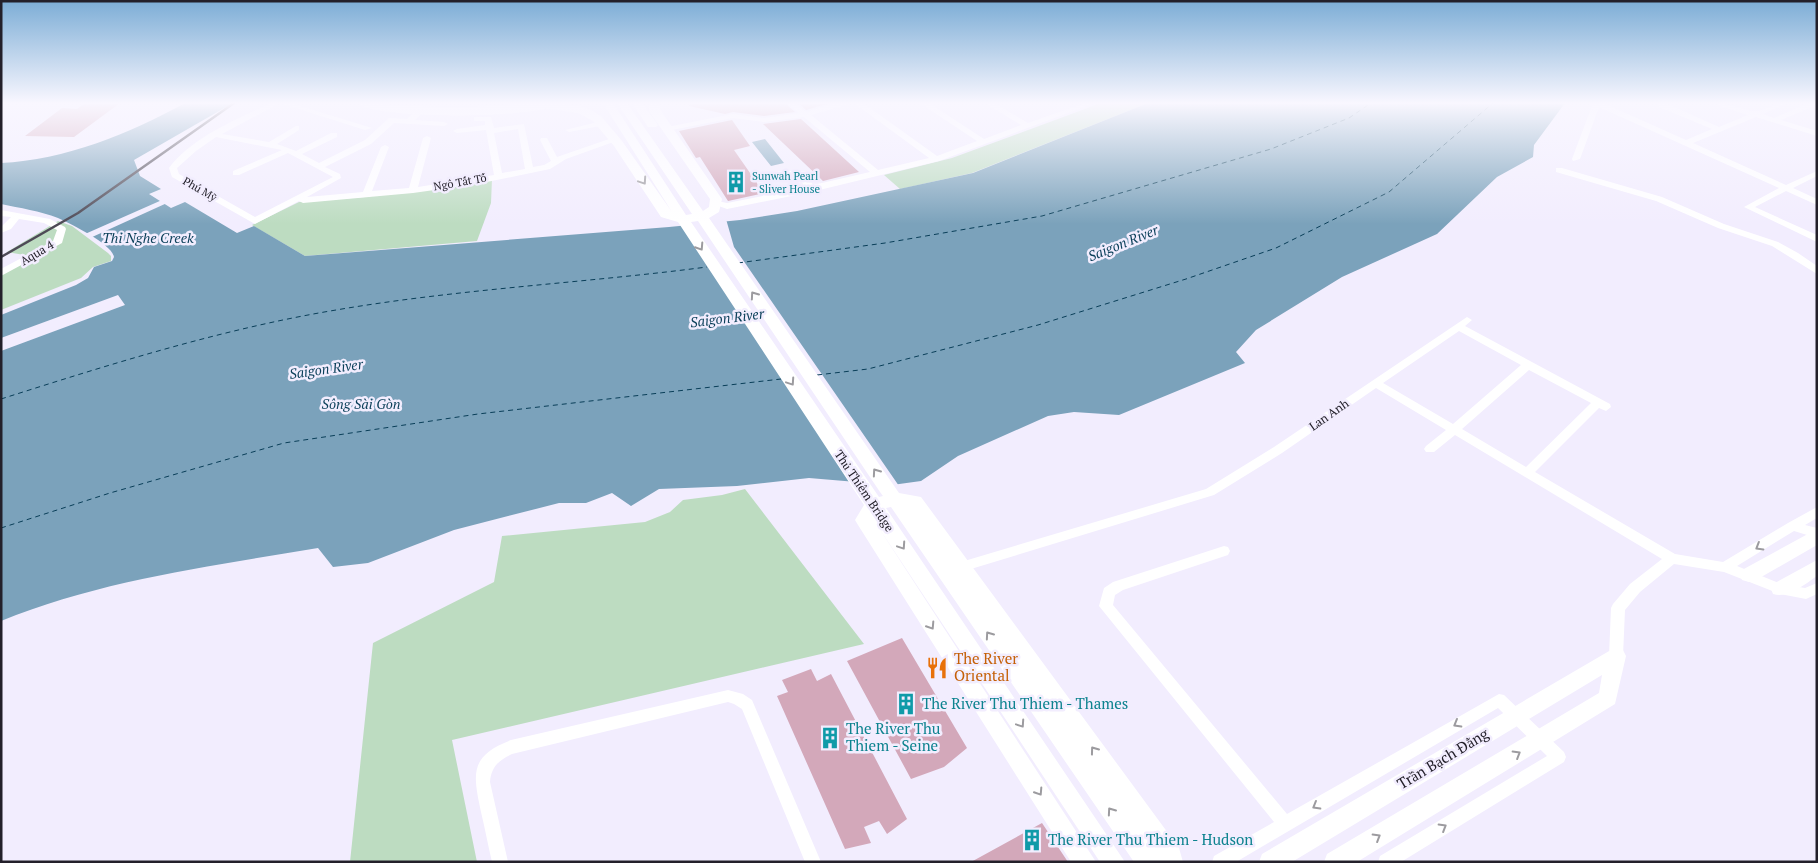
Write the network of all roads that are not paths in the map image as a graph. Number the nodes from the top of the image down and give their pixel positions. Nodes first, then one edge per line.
1 (204, 143) edge
2 (261, 143) edge
3 (273, 143) edge
4 (318, 143) edge
5 (365, 143) edge
6 (425, 143) edge
7 (492, 143) edge
8 (524, 143) edge
9 (546, 143) edge
10 (605, 143) edge
11 (617, 143) edge
12 (632, 143) edge
13 (651, 143) edge
14 (664, 143) edge
15 (677, 143) edge
16 (840, 143) edge
17 (914, 143) edge
18 (980, 143) edge
19 (1582, 143) edge
20 (1686, 143) edge
21 (270, 145) junction
22 (385, 146) dead end
23 (288, 150) junction
24 (297, 154) junction
25 (936, 159) junction
26 (1576, 159) dead end
27 (556, 162) junction
28 (320, 166) junction
29 (529, 170) junction
30 (1559, 170) dead end
31 (236, 173) dead end
32 (877, 173) junction
33 (1817, 173) edge
34 (498, 175) junction
35 (1787, 188) junction
36 (812, 189) junction
37 (412, 190) junction
38 (366, 195) junction
39 (768, 198) junction
40 (298, 200) junction
41 (1817, 202) edge
42 (717, 204) junction
43 (3, 215) edge
44 (17, 216) junction
45 (702, 217) junction
46 (1, 230) edge
47 (1817, 239) edge
48 (1817, 271) edge
49 (1, 274) edge
50 (1467, 320) dead end
51 (1458, 326) junction
52 (1528, 365) junction
53 (1376, 382) junction
54 (1454, 430) junction
55 (1430, 449) dead end
56 (1527, 473) junction
57 (1817, 512) edge
58 (1792, 526) junction
59 (1817, 535) edge
60 (1224, 551) dead end
61 (1672, 559) junction
62 (1725, 566) junction
63 (961, 567) junction
64 (1817, 567) edge
65 (1749, 575) junction
66 (1780, 589) junction
67 (1812, 591) edge
68 (1616, 656) junction
69 (1516, 717) junction
70 (1540, 740) junction
71 (1285, 824) junction
72 (1144, 856) edge
73 (500, 862) edge
74 (813, 862) edge
75 (1086, 862) edge
76 (1114, 862) edge
77 (1171, 862) edge
78 (1220, 862) edge
79 (1270, 862) edge
80 (1335, 862) edge
81 (1386, 862) edge

1 - 40 street, Phú Mỹ
2 - 21 street
3 - 21 street
4 - 24 street
5 - 28 street
6 - 37 street
7 - 34 street
8 - 29 street
9 - 27 street
10 - 27 street, Ngô Tất Tố
11 -> 42 main road
12 -> 76 main road, Thủ Thiêm Bridge
13 - 45 main road, Thủ Thiêm Bridge
14 - 45 main road
15 - 42 main road
16 - 32 street
17 - 25 street
18 - 25 street
19 - 26 street
20 - 35 street
21 - 23 street
22 - 38 street
23 - 24 street
23 - 31 street
24 - 28 street
25 - 32 street
27 - 29 street, Ngô Tất Tố
28 - 40 street, Phú Mỹ
29 - 34 street, Ngô Tất Tố
30 - 48 street
32 - 36 street
33 - 35 street
34 - 37 street, Ngô Tất Tố
35 - 41 street
35 - 47 street
36 - 39 street
36 - 39 street
37 - 38 street, Ngô Tất Tố
38 - 40 street, Ngô Tất Tố
39 - 42 street
43 - 44 street, Aqua 4
44 - 46 street
44 - 49 street, Aqua 4
72 -> 45 main road, Thủ Thiêm Bridge
50 - 51 street, Lan Anh
51 - 52 street
51 - 53 street, Lan Anh
52 - 54 street
52 - 56 street
53 - 54 street
53 - 63 street, Lan Anh
54 - 55 street
54 - 56 street
56 - 61 street
57 - 58 street
58 - 59 street
58 -> 62 street
59 - 65 main road
60 - 71 street
61 - 62 street
61 - 68 street
62 - 65 street
63 -> 75 main road
77 -> 63 main road
64 - 66 main road
65 - 66 street
66 - 67 street
68 - 69 main road, Trần Bạch Đằng
68 - 70 main road
69 - 70 street
69 -> 71 street
69 - 79 main road, Trần Bạch Đằng
80 -> 70 main road
81 -> 70 street
71 - 78 street
73 - 74 street

